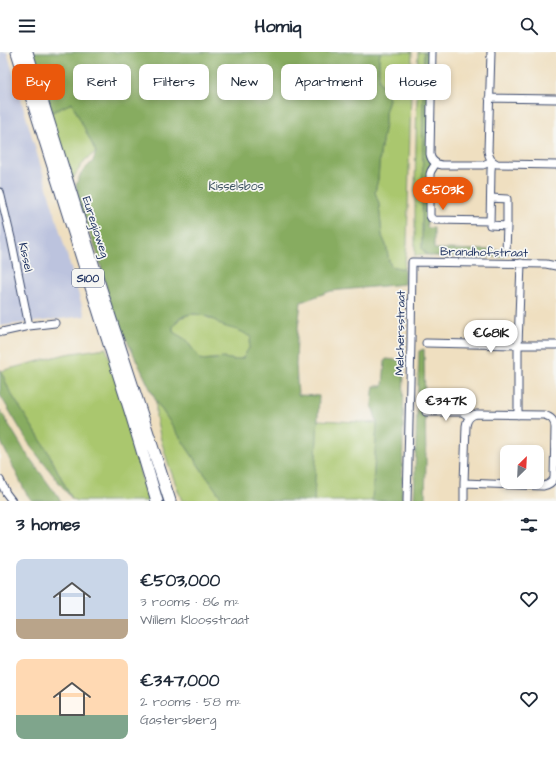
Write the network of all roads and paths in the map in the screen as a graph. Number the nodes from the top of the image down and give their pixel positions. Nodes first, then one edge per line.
1 (17, 52) edge
2 (27, 52) edge
3 (432, 52) edge
4 (491, 52) edge
5 (489, 98) junction
6 (556, 99) edge
7 (492, 161) junction
8 (436, 163) junction
9 (556, 165) edge
10 (0, 192) edge
11 (491, 198) junction
12 (490, 221) junction
13 (507, 226) junction
14 (506, 251) dead end
15 (412, 262) joint
16 (521, 263) junction
17 (556, 266) edge
18 (55, 323) dead end
19 (29, 326) junction
20 (2, 332) dead end
21 (426, 342) dead end
22 (556, 344) edge
23 (518, 345) junction
24 (426, 412) dead end
25 (518, 415) junction
26 (470, 417) junction
27 (554, 417) edge
28 (0, 480) edge
29 (464, 483) junction
30 (553, 486) edge
31 (12, 501) edge
32 (157, 501) edge
33 (170, 501) edge
34 (407, 501) edge
35 (464, 501) edge

1 - 32 main road, Euregioweg / S100
2 - 33 main road, Euregioweg / S100
3 - 8 street
4 - 5 street
5 - 6 street
5 - 7 street
7 - 8 street
7 - 9 street
7 - 11 street
8 - 12 street
10 - 19 street, Kissel
11 - 12 street
11 - 13 street
12 - 13 street
13 - 14 street
15 - 16 street, Brandhofstraat
15 - 34 street, Melchersstraat
16 - 17 street, Brandhofstraat
16 - 23 street
18 - 19 street
19 - 20 street
21 - 23 street
22 - 23 street
23 - 25 street
24 - 26 street
25 - 26 street
25 - 27 street
26 - 29 street
27 - 30 street
28 - 31 street
29 - 30 street
29 - 35 street

